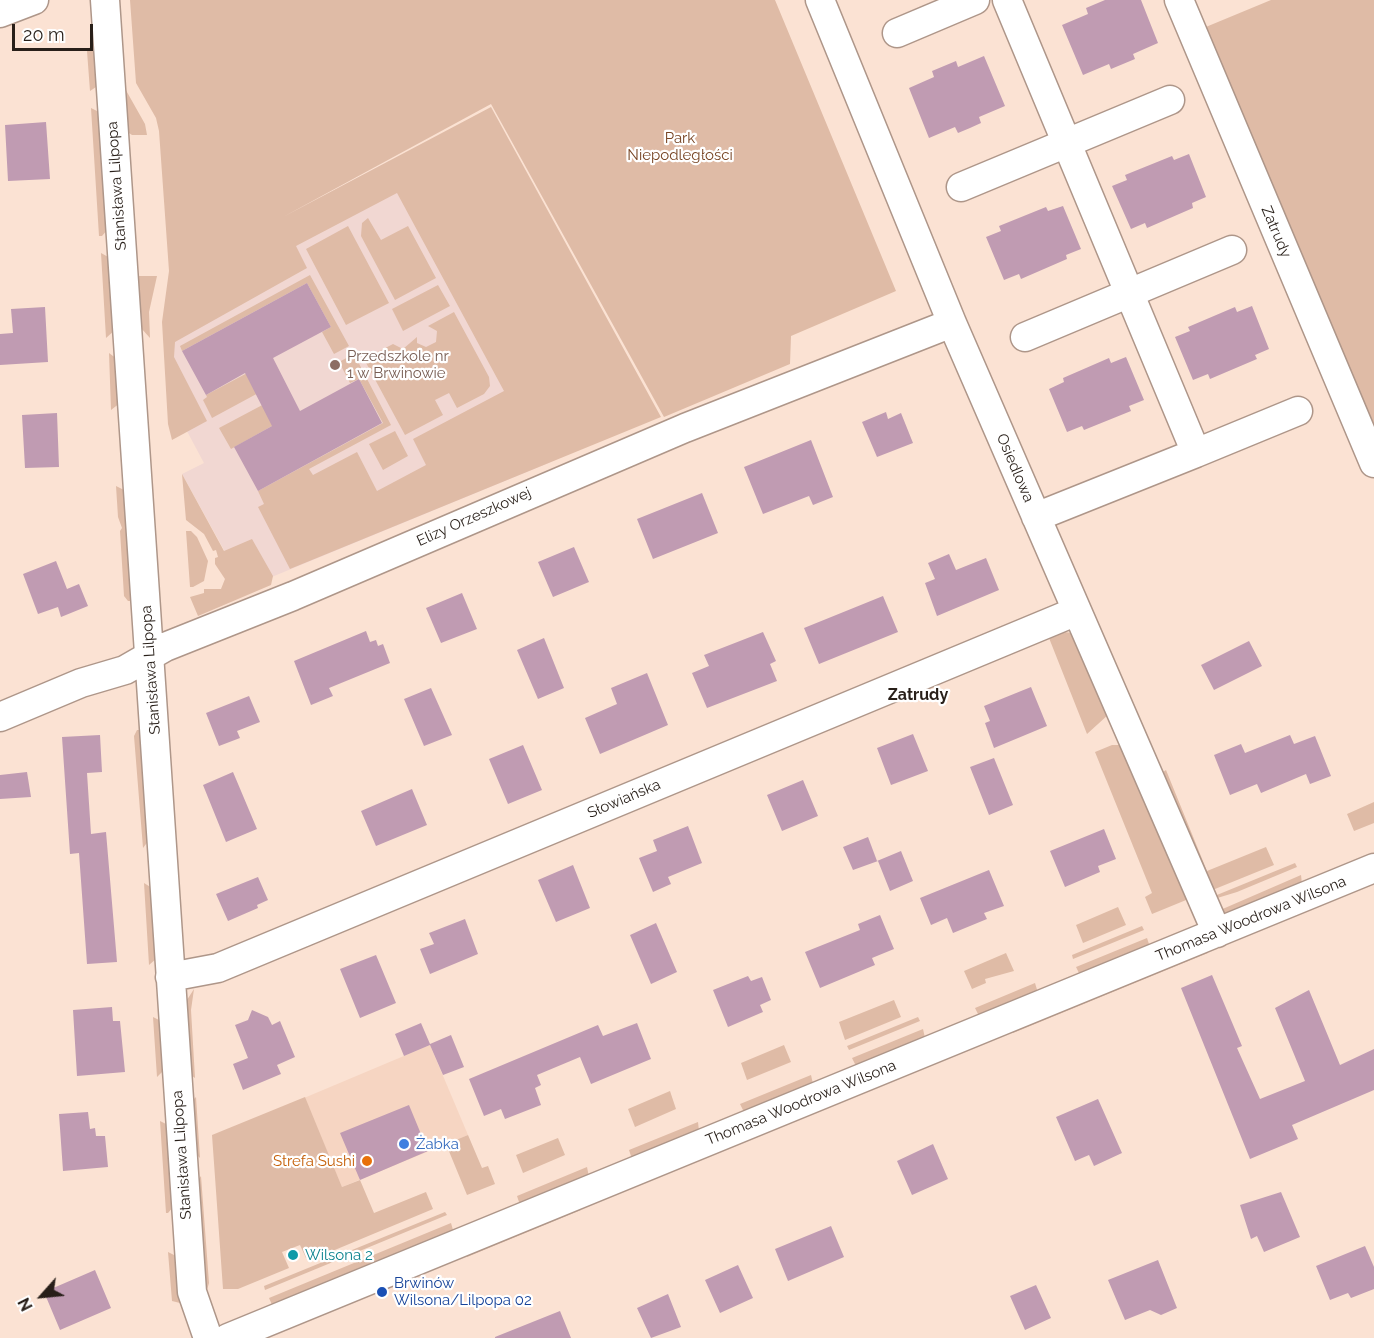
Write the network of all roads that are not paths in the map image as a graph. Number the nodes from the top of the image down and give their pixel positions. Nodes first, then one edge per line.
1 (34, 0) edge
2 (105, 0) edge
3 (820, 0) edge
4 (975, 0) edge
5 (1006, 0) edge
6 (1179, 0) edge
7 (0, 13) edge
8 (897, 33) dead end
9 (1170, 100) dead end
10 (1067, 142) junction
11 (961, 187) dead end
12 (1232, 250) dead end
13 (1130, 293) junction
14 (952, 323) junction
15 (1025, 337) dead end
16 (1298, 411) dead end
17 (1196, 453) junction
18 (1374, 463) edge
19 (1036, 517) junction
20 (1077, 611) junction
21 (149, 656) junction
22 (0, 717) edge
23 (1374, 868) edge
24 (1217, 933) junction
25 (170, 977) junction
26 (208, 1338) edge
27 (228, 1338) edge

1 - 7 street
2 - 21 street, Stanisława Lilpopa
3 - 14 street, Osiedlowa
4 - 8 street
5 - 10 street
6 - 18 street, Zatrudy
9 - 10 street
10 - 11 street
10 - 13 street
12 - 13 street
13 - 15 street
13 - 17 street
14 - 19 street, Osiedlowa
14 - 21 street, Elizy Orzeszkowej
16 - 17 street
17 - 19 street
19 - 20 street, Osiedlowa
20 - 24 street, Osiedlowa
20 - 25 street, Słowiańska
21 - 22 street, Elizy Orzeszkowej
21 - 25 street, Stanisława Lilpopa
23 - 24 street, Thomasa Woodrowa Wilsona
24 - 27 street, Thomasa Woodrowa Wilsona
25 - 26 street, Stanisława Lilpopa

